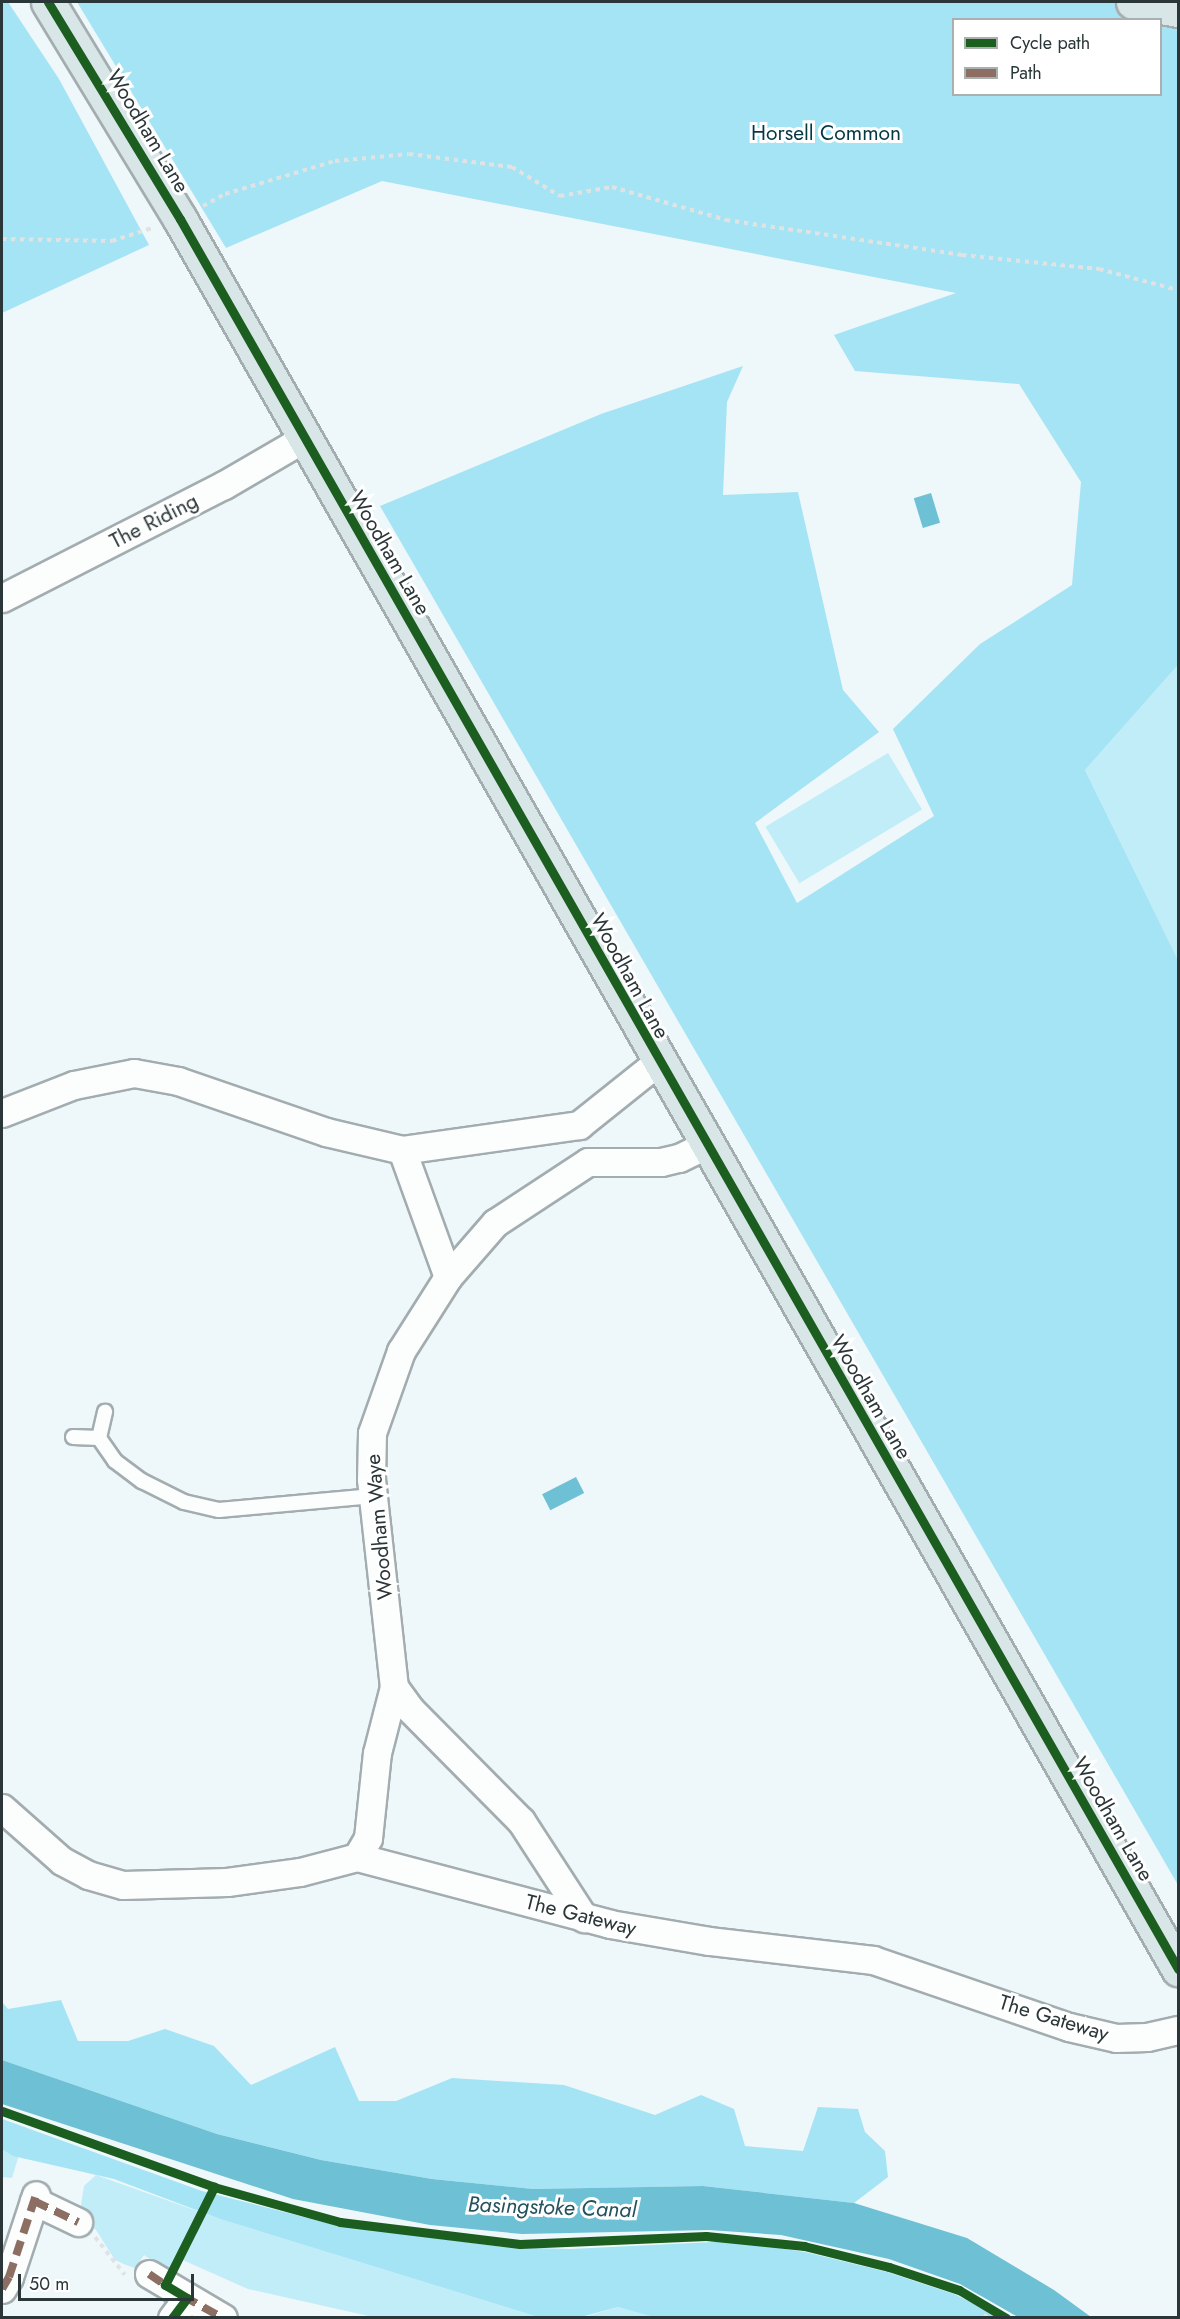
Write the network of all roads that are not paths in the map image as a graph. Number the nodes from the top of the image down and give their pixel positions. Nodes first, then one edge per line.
1 (48, 2) edge
2 (1133, 2) edge
3 (1179, 10) edge
4 (303, 439) junction
5 (2, 598) edge
6 (658, 1062) junction
7 (2, 1113) edge
8 (579, 1125) junction
9 (706, 1145) junction
10 (402, 1150) junction
11 (595, 1160) junction
12 (448, 1277) junction
13 (105, 1412) dead end
14 (73, 1437) dead end
15 (99, 1438) junction
16 (373, 1496) junction
17 (394, 1687) junction
18 (2, 1808) edge
19 (357, 1857) junction
20 (584, 1918) junction
21 (1179, 1969) edge
22 (1179, 2030) edge
23 (78, 2222) road end
24 (149, 2274) road end
25 (2, 2289) edge
26 (180, 2308) edge
27 (223, 2318) edge

1 - 4 main road, Woodham Lane
2 - 3 main road
4 - 5 street, The Riding
4 - 6 main road, Woodham Lane
6 - 8 street
6 - 9 main road, Woodham Lane
7 - 10 street
8 - 10 street
8 - 11 street
9 - 11 street
9 - 21 main road, Woodham Lane
10 - 12 street
11 - 12 street, Woodham Waye
12 - 16 street, Woodham Waye
13 - 15 lane
14 - 15 lane
15 - 16 lane
16 - 17 street, Woodham Waye
17 - 19 street, Woodham Waye
17 - 20 street
18 - 19 street, The Gateway
19 - 20 street, The Gateway
20 - 22 street, The Gateway
23 - 25 street
24 - 26 street
26 - 27 street

